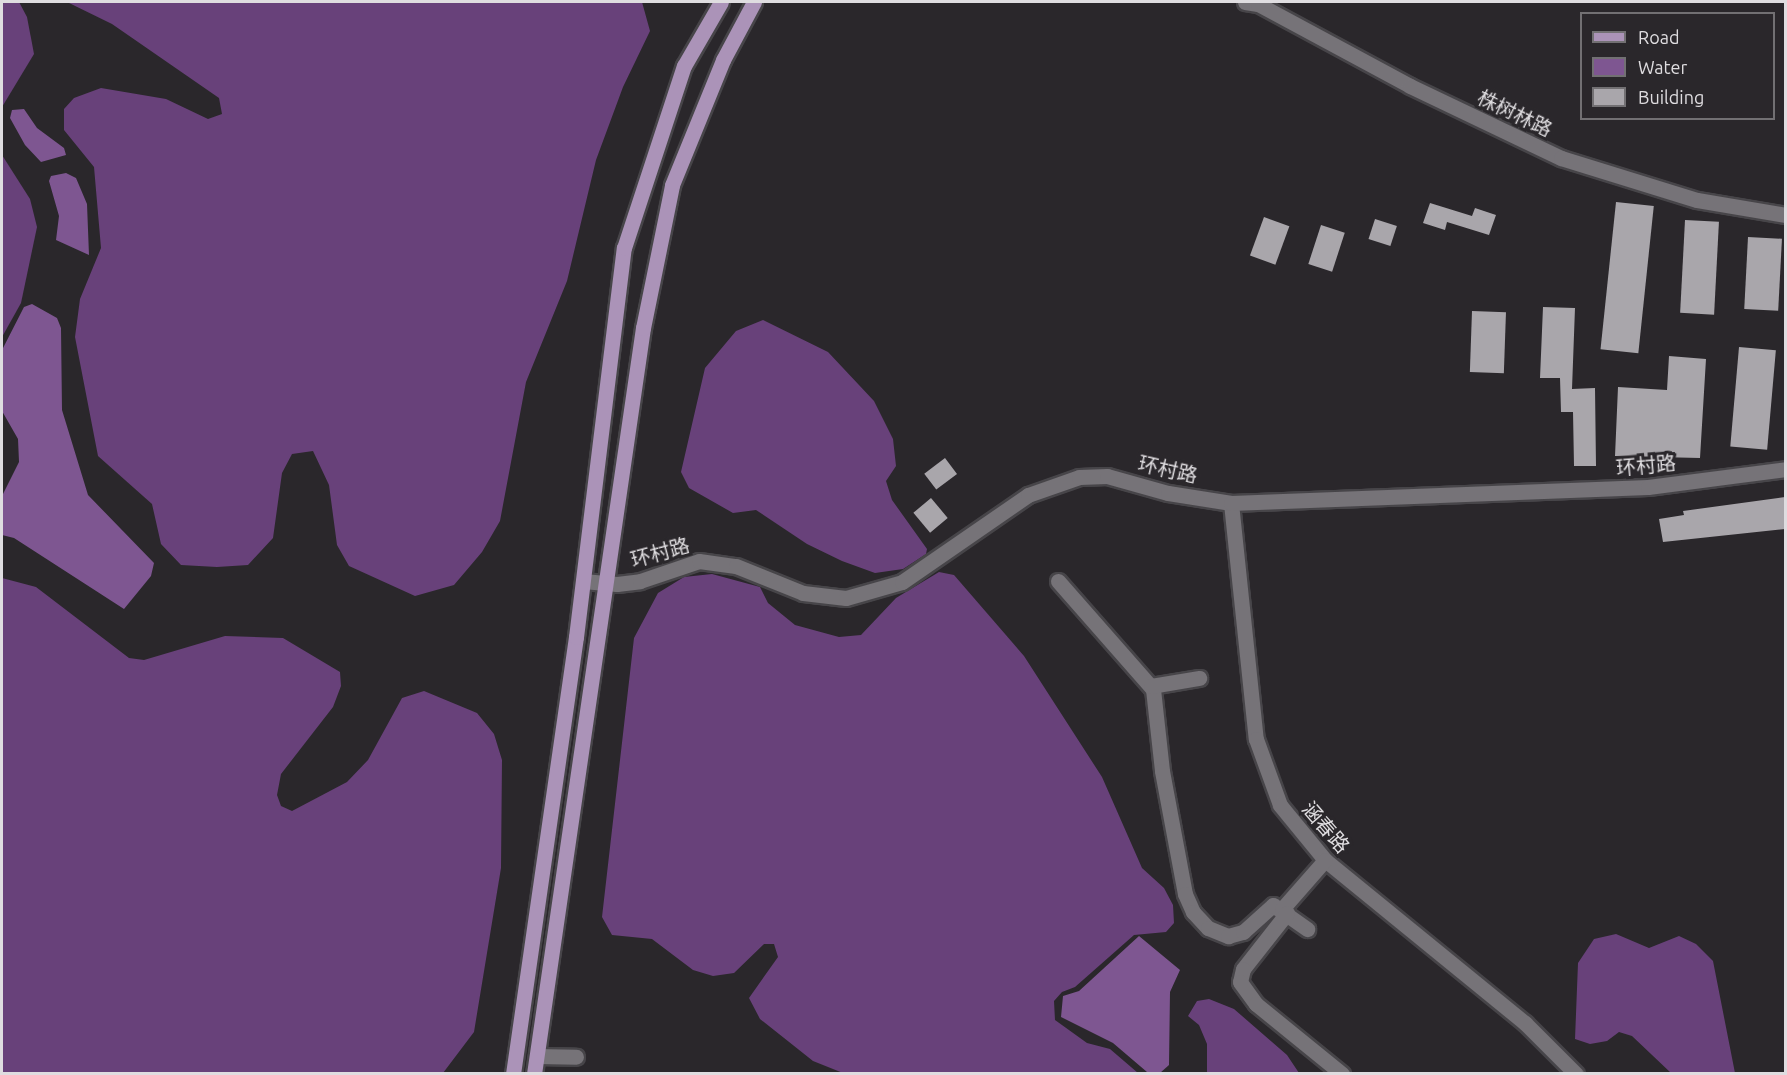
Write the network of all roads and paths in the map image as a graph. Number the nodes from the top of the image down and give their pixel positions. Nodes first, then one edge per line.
1 (720, 2) edge
2 (754, 2) edge
3 (1245, 2) edge
4 (1785, 215) edge
5 (1785, 469) edge
6 (1231, 503) junction
7 (583, 581) junction
8 (1058, 581) dead end
9 (606, 584) junction
10 (1199, 678) dead end
11 (1151, 686) junction
12 (1324, 860) junction
13 (1284, 911) junction
14 (1307, 929) dead end
15 (537, 1056) junction
16 (576, 1057) dead end
17 (513, 1074) edge
18 (534, 1074) edge
19 (1342, 1074) edge
20 (1576, 1074) edge

1 - 7 main road
2 - 9 main road
3 - 4 street, 株树林路
5 - 6 street, 环村路
6 - 9 street, 环村路
6 - 12 street, 涵春路
7 - 9 street, 环村路
7 - 17 main road
8 - 11 street
9 - 15 main road
10 - 11 street
11 - 13 street
12 - 13 street
12 - 20 street, 涵春路
13 - 14 street
13 - 19 street
15 - 16 street
15 - 18 main road

